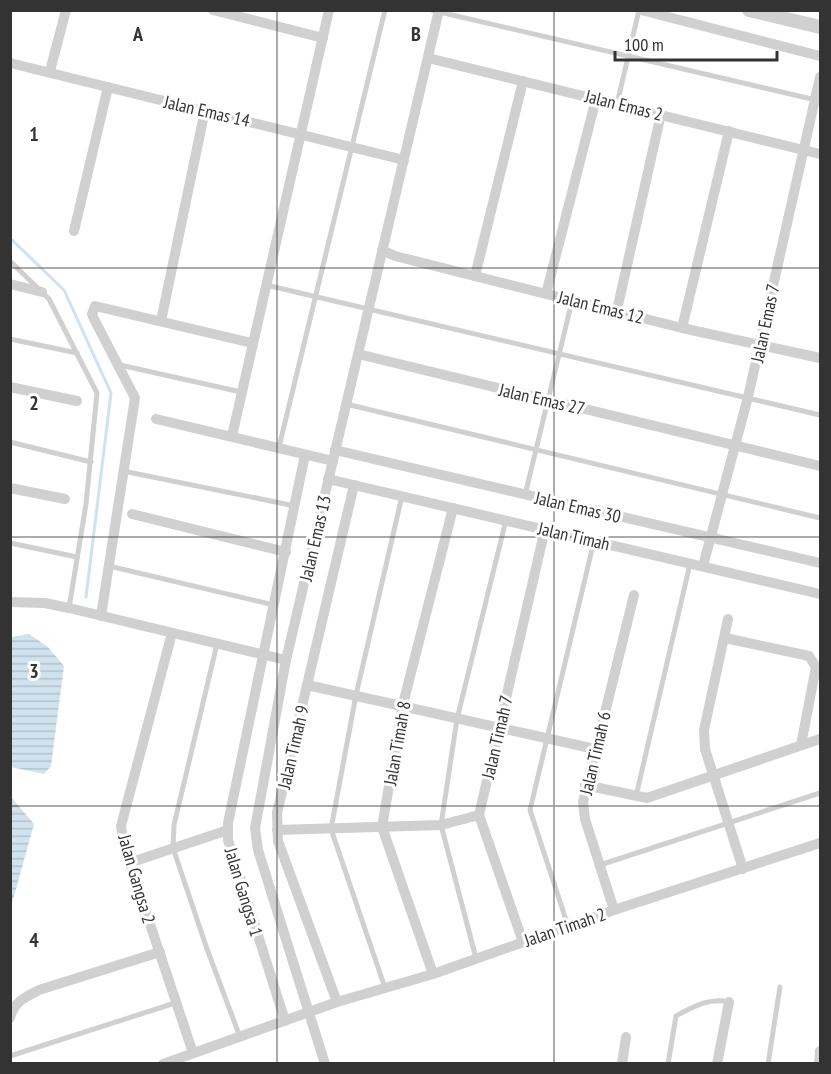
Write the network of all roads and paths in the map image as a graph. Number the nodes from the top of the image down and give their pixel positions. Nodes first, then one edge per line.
1 (66, 10) edge
2 (213, 10) edge
3 (329, 10) edge
4 (385, 10) edge
5 (640, 10) edge
6 (748, 10) edge
7 (436, 11) edge
8 (820, 27) edge
9 (323, 38) junction
10 (820, 56) edge
11 (627, 57) junction
12 (428, 58) junction
13 (10, 63) edge
14 (50, 71) junction
15 (820, 77) edge
16 (523, 81) junction
17 (108, 87) junction
18 (596, 99) junction
19 (818, 101) edge
20 (617, 104) junction
21 (205, 110) junction
22 (661, 114) junction
23 (729, 131) junction
24 (301, 133) junction
25 (354, 147) junction
26 (802, 149) junction
27 (820, 154) edge
28 (404, 160) junction
29 (74, 231) dead end
30 (382, 250) junction
31 (10, 261) edge
32 (475, 276) junction
33 (10, 284) edge
34 (266, 285) junction
35 (42, 292) junction
36 (546, 294) junction
37 (315, 296) junction
38 (572, 301) junction
39 (369, 309) junction
40 (616, 310) junction
41 (161, 321) junction
42 (682, 328) junction
43 (10, 339) edge
44 (252, 343) junction
45 (760, 346) junction
46 (77, 353) junction
47 (559, 353) junction
48 (358, 354) junction
49 (820, 358) edge
50 (118, 365) junction
51 (10, 387) edge
52 (241, 392) junction
53 (748, 397) junction
54 (77, 401) dead end
55 (547, 401) junction
56 (346, 404) junction
57 (820, 415) edge
58 (156, 419) dead end
59 (232, 436) junction
60 (10, 442) edge
61 (732, 444) junction
62 (279, 447) junction
63 (536, 448) junction
64 (305, 455) junction
65 (334, 456) junction
66 (91, 462) junction
67 (820, 466) edge
68 (123, 471) junction
69 (328, 479) junction
70 (354, 486) junction
71 (10, 488) edge
72 (722, 494) junction
73 (403, 495) junction
74 (525, 495) junction
75 (65, 499) dead end
76 (296, 506) junction
77 (453, 508) junction
78 (132, 514) dead end
79 (820, 518) edge
80 (506, 520) junction
81 (545, 529) junction
82 (710, 538) junction
83 (594, 541) junction
84 (10, 543) edge
85 (286, 552) junction
86 (77, 557) junction
87 (820, 563) edge
88 (690, 564) junction
89 (109, 566) junction
90 (703, 566) junction
91 (820, 594) edge
92 (634, 595) dead end
93 (10, 602) edge
94 (274, 605) junction
95 (69, 608) junction
96 (101, 616) junction
97 (728, 619) dead end
98 (172, 633) junction
99 (725, 638) junction
100 (217, 644) junction
101 (264, 655) junction
102 (286, 660) junction
103 (308, 685) junction
104 (356, 695) junction
105 (403, 704) junction
106 (457, 719) junction
107 (499, 729) junction
108 (547, 739) junction
109 (820, 739) edge
110 (801, 745) junction
111 (595, 749) junction
112 (714, 775) junction
113 (585, 785) junction
114 (820, 793) edge
115 (636, 797) junction
116 (479, 815) junction
117 (729, 823) junction
118 (441, 825) junction
119 (382, 827) junction
120 (332, 829) junction
121 (228, 830) junction
122 (277, 830) junction
123 (820, 843) edge
124 (173, 848) junction
125 (129, 863) junction
126 (600, 865) junction
127 (744, 869) junction
128 (614, 910) junction
129 (568, 926) junction
130 (523, 942) junction
131 (160, 952) junction
132 (476, 958) junction
133 (433, 974) junction
134 (780, 987) dead end
135 (385, 988) junction
136 (337, 1002) junction
137 (729, 1002) joint
138 (175, 1003) junction
139 (310, 1011) junction
140 (10, 1018) edge
141 (285, 1020) junction
142 (240, 1037) junction
143 (626, 1037) dead end
144 (820, 1052) edge
145 (193, 1053) junction
146 (10, 1056) edge
147 (163, 1064) edge
148 (325, 1064) edge
149 (621, 1064) edge
150 (668, 1064) edge
151 (717, 1064) edge
152 (768, 1064) edge
153 (819, 1064) edge

1 - 14 street
2 - 9 street
3 - 9 street
4 - 25 lane
5 - 10 street
5 - 11 lane
6 - 8 street
7 - 11 lane
7 - 12 street, Jalan Emas 13
9 - 24 street
11 - 19 lane
11 - 20 lane
12 - 16 street, Jalan Emas 2
12 - 28 street, Jalan Emas 13
13 - 14 street, Jalan Emas 14
14 - 17 street, Jalan Emas 14
15 - 19 street, Jalan Emas 7
16 - 18 street, Jalan Emas 2
16 - 32 street
17 - 21 street, Jalan Emas 14
17 - 29 street
18 - 20 street, Jalan Emas 2
18 - 36 street
19 - 26 street, Jalan Emas 7
20 - 22 street, Jalan Emas 2
21 - 24 street, Jalan Emas 14
21 - 41 street
22 - 23 street, Jalan Emas 2
22 - 40 street
23 - 26 street, Jalan Emas 2
23 - 42 street
24 - 25 street, Jalan Emas 14
24 - 34 street
25 - 28 street, Jalan Emas 14
25 - 37 lane
26 - 27 street, Jalan Emas 2
26 - 45 street, Jalan Emas 7
28 - 30 street, Jalan Emas 13
30 - 32 street, Jalan Emas 12
30 - 39 street, Jalan Emas 13
31 - 35 lane
32 - 36 street, Jalan Emas 12
33 - 35 street
34 - 37 lane
34 - 44 street
35 - 46 lane
36 - 38 street, Jalan Emas 12
37 - 39 lane
37 - 62 lane
38 - 40 street, Jalan Emas 12
38 - 47 lane
39 - 47 lane
39 - 48 street, Jalan Emas 13
40 - 42 street, Jalan Emas 12
41 - 44 street
41 - 50 street
42 - 45 street, Jalan Emas 12
43 - 46 lane
44 - 52 street
45 - 49 street, Jalan Emas 12
45 - 53 street, Jalan Emas 7
46 - 66 lane
47 - 53 lane
47 - 55 lane
48 - 55 street, Jalan Emas 27
48 - 56 street, Jalan Emas 13
50 - 52 lane
50 - 68 street
51 - 54 street
52 - 59 street
53 - 57 lane
53 - 61 street, Jalan Emas 7
55 - 61 street, Jalan Emas 27
55 - 63 lane
56 - 63 lane
56 - 65 street, Jalan Emas 13
58 - 59 street, Jalan Emas 30
59 - 62 street, Jalan Emas 30
60 - 66 lane
61 - 67 street, Jalan Emas 27
61 - 72 street, Jalan Emas 7
62 - 64 street, Jalan Emas 30
63 - 72 lane
63 - 74 lane
64 - 65 street, Jalan Emas 30
64 - 76 street, Jalan Gangsa 1
65 - 69 street, Jalan Emas 13
65 - 74 street, Jalan Emas 30
66 - 86 lane
68 - 76 lane
68 - 89 street
69 - 70 street, Jalan Timah
69 - 102 street, Jalan Emas 13
70 - 73 street, Jalan Timah
70 - 103 street, Jalan Timah 9
71 - 75 street
72 - 79 lane
72 - 82 street, Jalan Emas 7
73 - 77 street, Jalan Timah
73 - 104 lane
74 - 82 street, Jalan Emas 30
76 - 85 street, Jalan Gangsa 1
77 - 80 street, Jalan Timah
77 - 105 street, Jalan Timah 8
78 - 85 street
80 - 81 street, Jalan Timah
80 - 106 lane
81 - 83 street, Jalan Timah
81 - 107 street, Jalan Timah 7
82 - 87 street, Jalan Emas 30
82 - 90 street, Jalan Emas 7
83 - 88 street, Jalan Timah
83 - 108 lane
84 - 86 lane
85 - 94 street, Jalan Gangsa 1
86 - 95 lane
88 - 90 street, Jalan Timah
88 - 115 lane
89 - 94 lane
89 - 96 street
90 - 91 street, Jalan Timah
92 - 111 street, Jalan Timah 6
93 - 95 street
94 - 101 street, Jalan Gangsa 1
95 - 96 street
96 - 98 street
97 - 99 street
98 - 100 street
98 - 125 street, Jalan Gangsa 2
99 - 110 street
99 - 112 street
100 - 101 street
100 - 124 lane
101 - 102 street
101 - 121 street, Jalan Gangsa 1
102 - 139 street, Jalan Emas 13
103 - 104 street
103 - 122 street, Jalan Timah 9
104 - 105 street
104 - 120 lane
105 - 106 street
105 - 119 street, Jalan Timah 8
106 - 107 street
106 - 118 lane
107 - 108 street
107 - 116 street, Jalan Timah 7
108 - 111 street
108 - 129 lane
109 - 110 street
110 - 112 street
111 - 113 street, Jalan Timah 6
112 - 115 street
112 - 117 street
113 - 115 street
113 - 126 street, Jalan Timah 6
114 - 117 lane
116 - 118 street
116 - 130 street
117 - 126 lane
117 - 127 street
118 - 119 street
118 - 132 lane
119 - 120 street
119 - 133 street, Jalan Timah 8
120 - 122 street
120 - 135 lane
121 - 124 street
121 - 141 street, Jalan Gangsa 1
122 - 136 street, Jalan Timah 9
123 - 127 street, Jalan Timah 2
124 - 125 street
124 - 142 lane
125 - 131 street, Jalan Gangsa 2
126 - 128 street, Jalan Timah 6
127 - 128 street, Jalan Timah 2
128 - 129 street, Jalan Timah 2
129 - 130 street, Jalan Timah 2
130 - 132 street, Jalan Timah 2
131 - 138 street, Jalan Gangsa 2
131 - 140 street
132 - 133 street, Jalan Timah 2
133 - 135 street, Jalan Timah 2
134 - 152 lane
135 - 136 street, Jalan Timah 2
136 - 139 street, Jalan Timah 2
137 - 150 lane
137 - 151 street
138 - 145 street, Jalan Gangsa 2
138 - 146 lane
139 - 141 street, Jalan Timah 2
139 - 148 street, Jalan Emas 13
141 - 142 street, Jalan Timah 2
142 - 145 street, Jalan Timah 2
143 - 149 street
144 - 153 street
145 - 147 street, Jalan Timah 2

